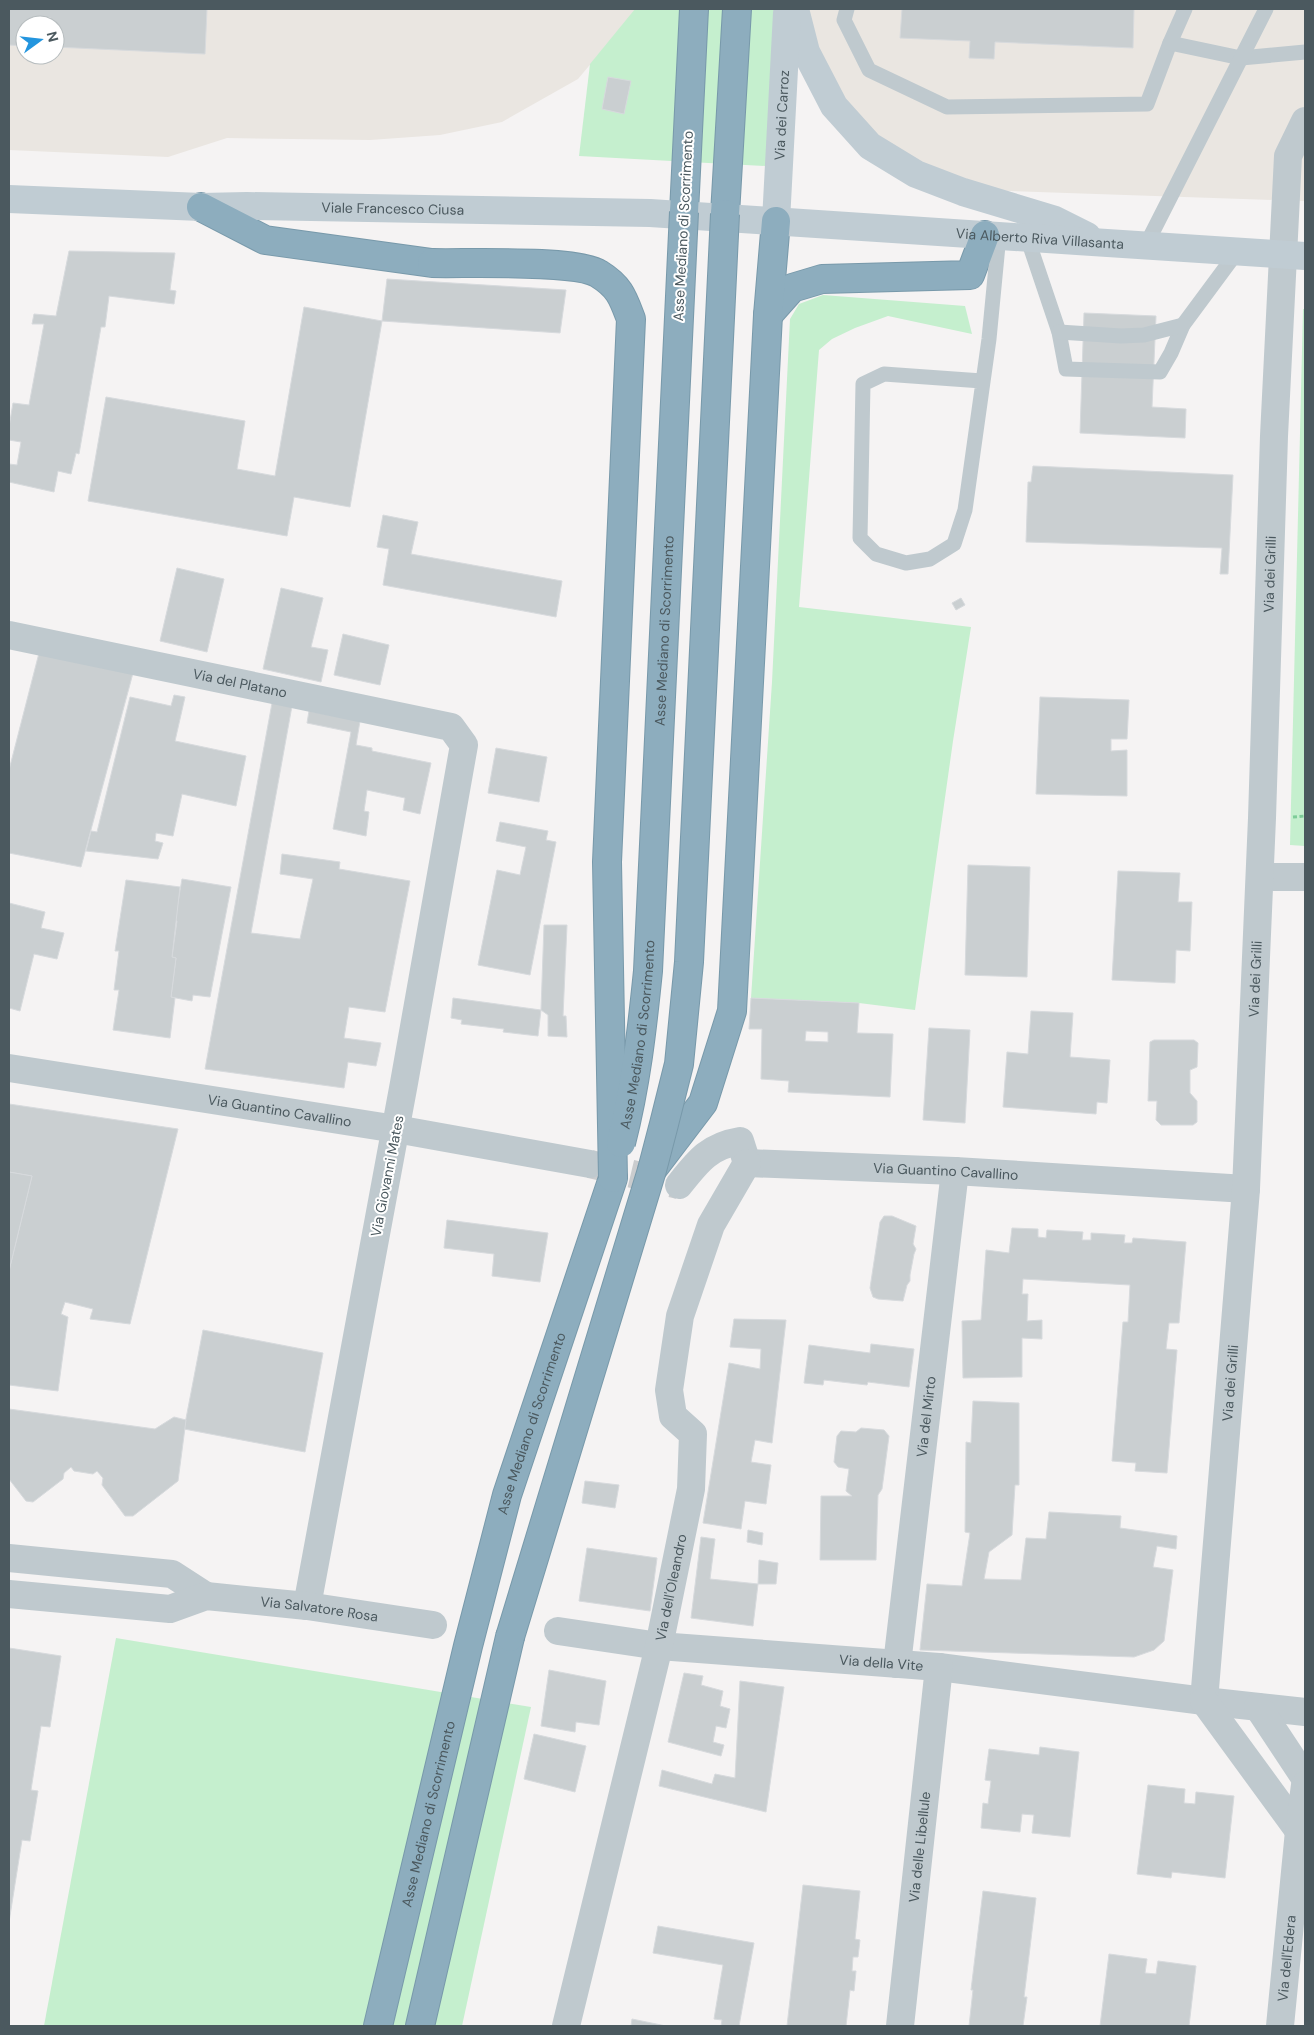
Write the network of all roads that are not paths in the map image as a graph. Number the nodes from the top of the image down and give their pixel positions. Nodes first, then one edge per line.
1 (694, 9) edge
2 (737, 9) edge
3 (788, 9) edge
4 (795, 9) edge
5 (847, 9) edge
6 (1185, 9) edge
7 (1266, 9) edge
8 (1170, 43) junction
9 (1305, 52) edge
10 (1241, 58) junction
11 (1305, 121) edge
12 (9, 199) edge
13 (201, 207) junction
14 (776, 221) junction
15 (992, 235) junction
16 (1027, 237) junction
17 (1097, 242) junction
18 (1146, 245) junction
19 (1237, 252) junction
20 (1294, 255) edge
21 (768, 315) junction
22 (1184, 325) junction
23 (1059, 332) junction
24 (982, 382) junction
25 (9, 635) edge
26 (464, 745) joint
27 (1260, 876) junction
28 (1305, 877) edge
29 (9, 1068) edge
30 (396, 1129) junction
31 (748, 1163) junction
32 (652, 1170) junction
33 (601, 1171) junction
34 (955, 1171) junction
35 (679, 1185) dead end
36 (1246, 1189) junction
37 (9, 1558) edge
38 (9, 1594) edge
39 (206, 1596) junction
40 (307, 1606) junction
41 (433, 1625) dead end
42 (558, 1631) dead end
43 (659, 1646) junction
44 (897, 1664) junction
45 (939, 1667) junction
46 (1204, 1701) junction
47 (1258, 1707) junction
48 (1305, 1712) edge
49 (1305, 1778) edge
50 (1305, 1785) edge
51 (1299, 1832) junction
52 (1297, 1952) edge
53 (378, 2026) edge
54 (420, 2026) edge
55 (566, 2026) edge
56 (900, 2026) edge
57 (1280, 2026) edge

1 - 33 highway, Asse Mediano di Scorrimento, bridge
2 - 32 highway, bridge
3 - 14 street, Via dei Carroz
4 - 17 street
5 - 8 lane
6 - 8 lane
7 - 10 lane
8 - 10 lane
9 - 10 lane
10 - 18 lane
11 - 20 street, Via dei Grilli
12 - 13 street, Viale Francesco Ciusa
13 - 14 street, Viale Francesco Ciusa
13 - 33 highway, bridge
14 - 15 street, Via Alberto Riva Villasanta
14 - 21 highway
15 - 16 street, Via Alberto Riva Villasanta
15 - 21 highway
15 - 24 lane
16 - 17 street, Via Alberto Riva Villasanta
16 - 23 lane
17 - 18 street, Via Alberto Riva Villasanta
18 - 19 street, Via Alberto Riva Villasanta
19 - 20 street, Via Alberto Riva Villasanta
19 - 22 lane
20 - 27 street, Via dei Grilli
21 - 32 highway
22 - 23 lane
22 - 23 lane
24 - 24 lane
25 - 26 street, Via del Platano
26 - 30 street, Via Giovanni Mates
27 - 28 street
27 - 36 street, Via dei Grilli
29 - 30 street, Via Guantino Cavallino
30 - 33 street, Via Guantino Cavallino
30 - 40 street, Via Giovanni Mates
31 - 34 street, Via Guantino Cavallino
31 - 35 street
31 - 43 street, Via dell'Oleandro
32 - 54 highway, bridge
33 - 53 highway, Asse Mediano di Scorrimento
34 - 36 street, Via Guantino Cavallino
34 - 44 street, Via del Mirto
36 - 46 street, Via dei Grilli
37 - 39 street, Via Salvatore Rosa
38 - 39 street, Via Salvatore Rosa
39 - 40 street, Via Salvatore Rosa
40 - 41 street, Via Salvatore Rosa
42 - 43 street, Via della Vite
43 - 44 street, Via della Vite
43 - 55 street, Via dell'Oleandro
44 - 45 street, Via della Vite
45 - 46 street, Via della Vite
45 - 56 street, Via delle Libellule
46 - 47 street, Via della Vite
46 - 51 street
47 - 48 street, Via della Vite
47 - 49 street
50 - 51 street, Via dell'Edera
51 - 52 street, Via dell'Edera
52 - 57 street, Via dell'Edera

